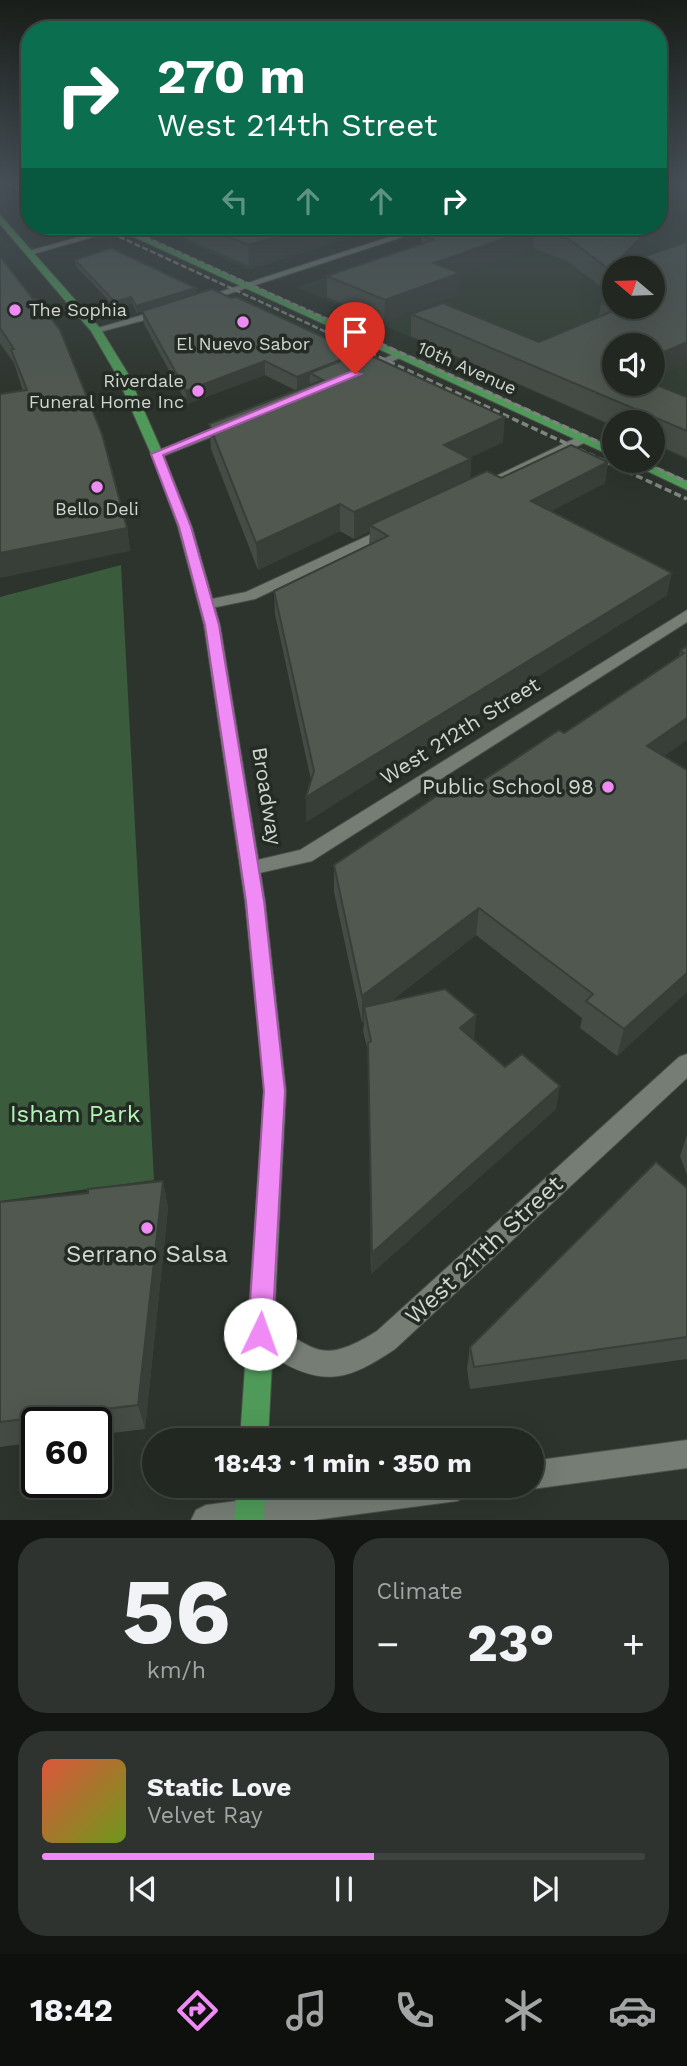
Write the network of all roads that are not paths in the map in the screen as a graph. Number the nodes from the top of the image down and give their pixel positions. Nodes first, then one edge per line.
1 (32, 255) edge
2 (180, 255) edge
3 (341, 255) edge
4 (246, 286) junction
5 (190, 304) edge
6 (177, 308) edge
7 (96, 330) junction
8 (398, 356) junction
9 (355, 374) edge
10 (243, 419) edge
11 (582, 439) junction
12 (602, 448) edge
13 (157, 454) junction
14 (658, 473) edge
15 (687, 486) edge
16 (463, 495) edge
17 (401, 525) edge
18 (207, 604) junction
19 (687, 615) edge
20 (251, 868) junction
21 (687, 1064) edge
22 (260, 1334) junction
23 (255, 1428) edge
24 (687, 1454) edge
25 (544, 1473) edge
26 (339, 1498) edge
27 (250, 1507) edge
28 (206, 1520) edge

1 - 7 main road, Broadway
2 - 4 main road, 10th Avenue
3 - 4 street
4 - 5 street
4 - 8 main road, 10th Avenue
6 - 7 street
7 - 13 main road, Broadway
8 - 9 street
8 - 11 main road, 10th Avenue
10 - 13 street
11 - 12 main road, 10th Avenue
11 - 16 street
13 - 18 main road, Broadway
14 - 15 main road
17 - 18 street
18 - 20 main road, Broadway
19 - 20 street, West 212th Street
20 - 22 main road, Broadway
21 - 22 street, West 211th Street
22 - 23 main road, Broadway
24 - 25 street
26 - 27 street
27 - 28 street

